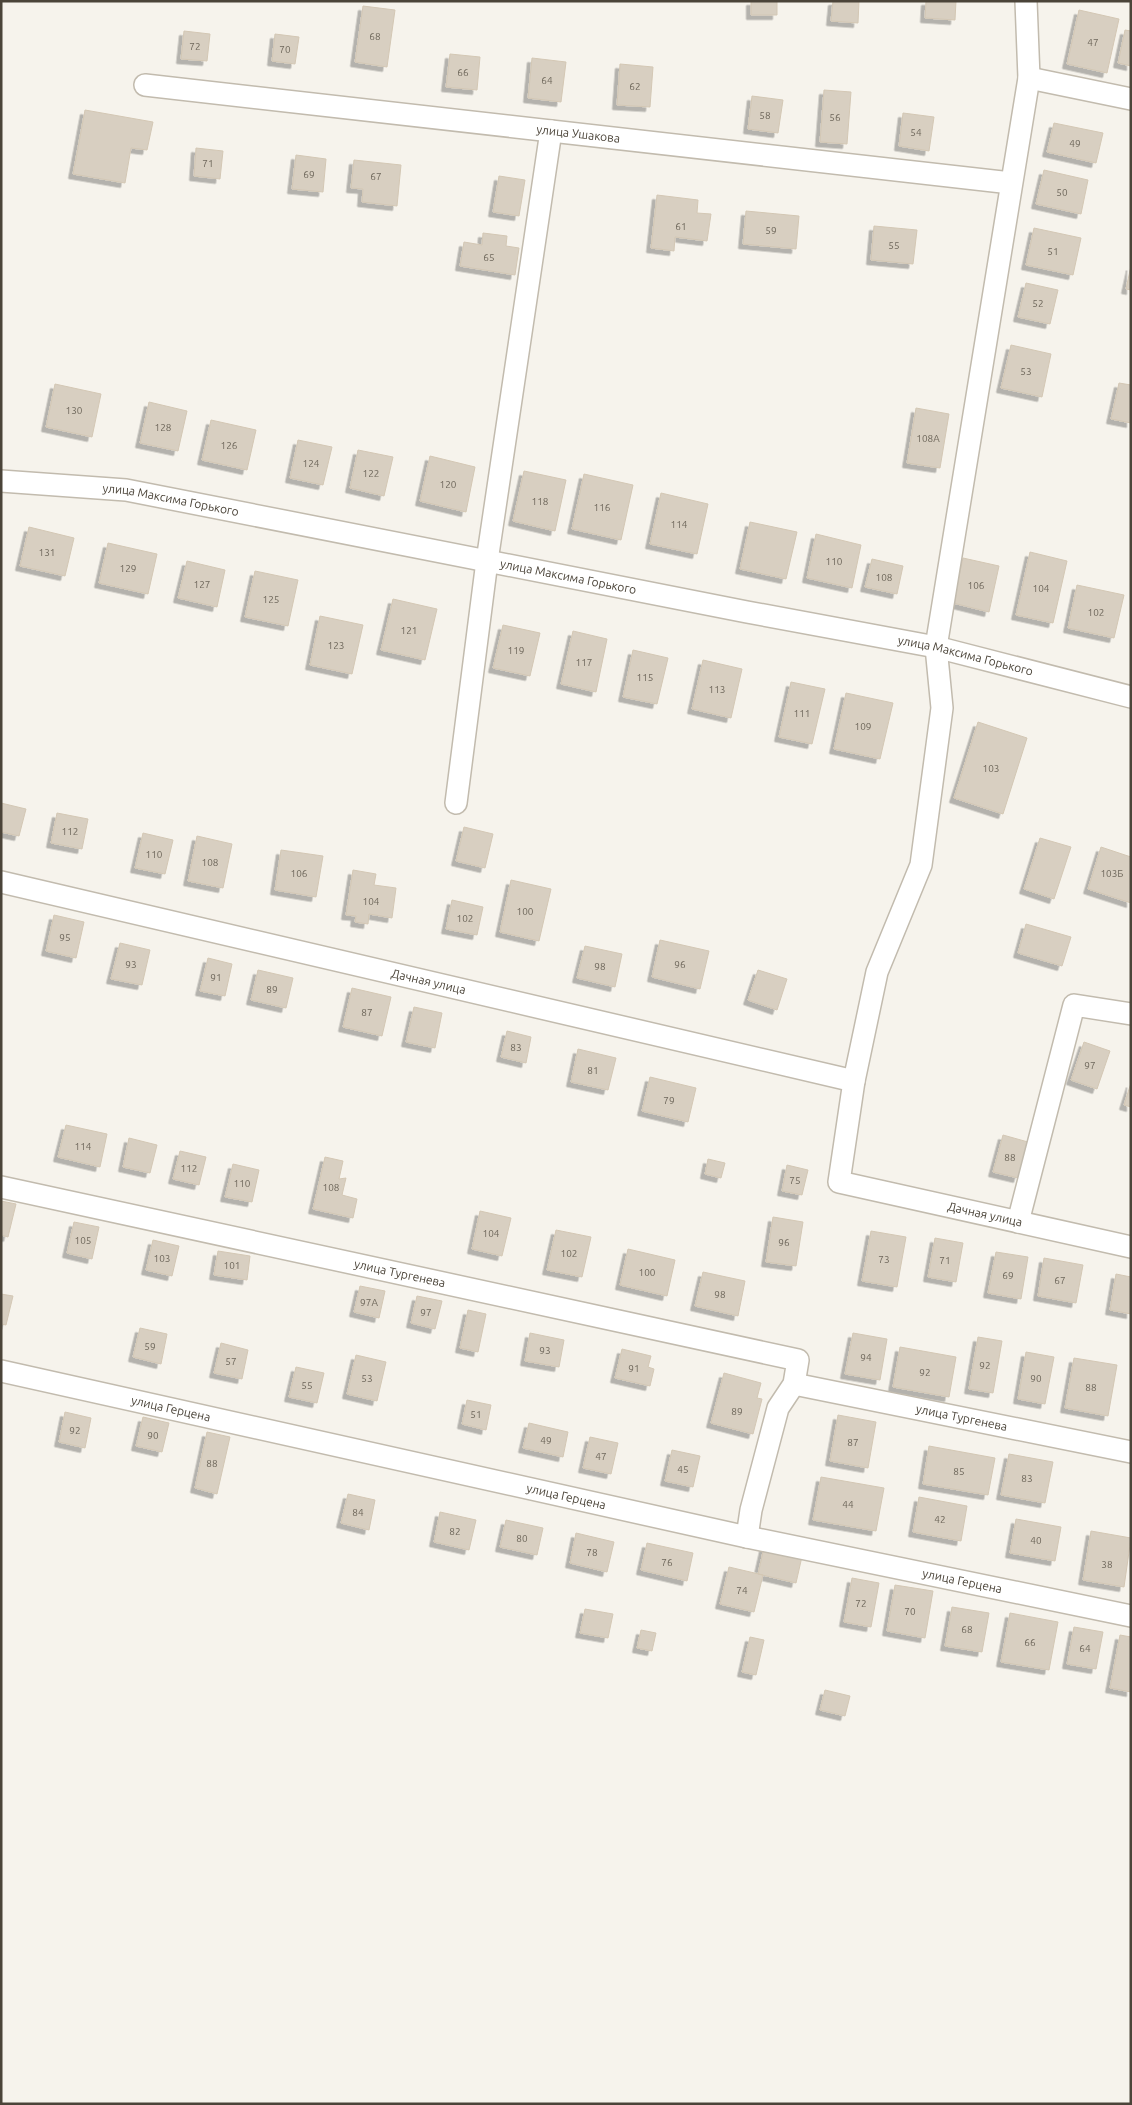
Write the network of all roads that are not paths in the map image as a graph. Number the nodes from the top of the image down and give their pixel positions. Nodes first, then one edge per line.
1 (1026, 1) edge
2 (1029, 78) junction
3 (145, 85) dead end
4 (1131, 99) edge
5 (552, 131) junction
6 (1011, 183) junction
7 (1, 481) edge
8 (487, 561) junction
9 (936, 647) junction
10 (1131, 697) edge
11 (456, 803) dead end
12 (1, 882) edge
13 (1131, 1014) edge
14 (854, 1081) junction
15 (1, 1187) edge
16 (1018, 1222) junction
17 (1131, 1247) edge
18 (1, 1372) edge
19 (794, 1384) junction
20 (1131, 1452) edge
21 (747, 1537) junction
22 (1131, 1616) edge

1 - 2 street
2 - 4 street
2 - 6 street
3 - 5 street, улица Ушакова
5 - 6 street, улица Ушакова
5 - 8 street
6 - 9 street
7 - 8 street, улица Максима Горького
8 - 9 street, улица Максима Горького
8 - 11 street
9 - 10 street, улица Максима Горького
9 - 14 street
12 - 14 street, Дачная улица
13 - 16 street
14 - 16 street, Дачная улица
15 - 19 street, улица Тургенева
16 - 17 street, Дачная улица
18 - 21 street, улица Герцена
19 - 20 street, улица Тургенева
19 - 21 street
21 - 22 street, улица Герцена

